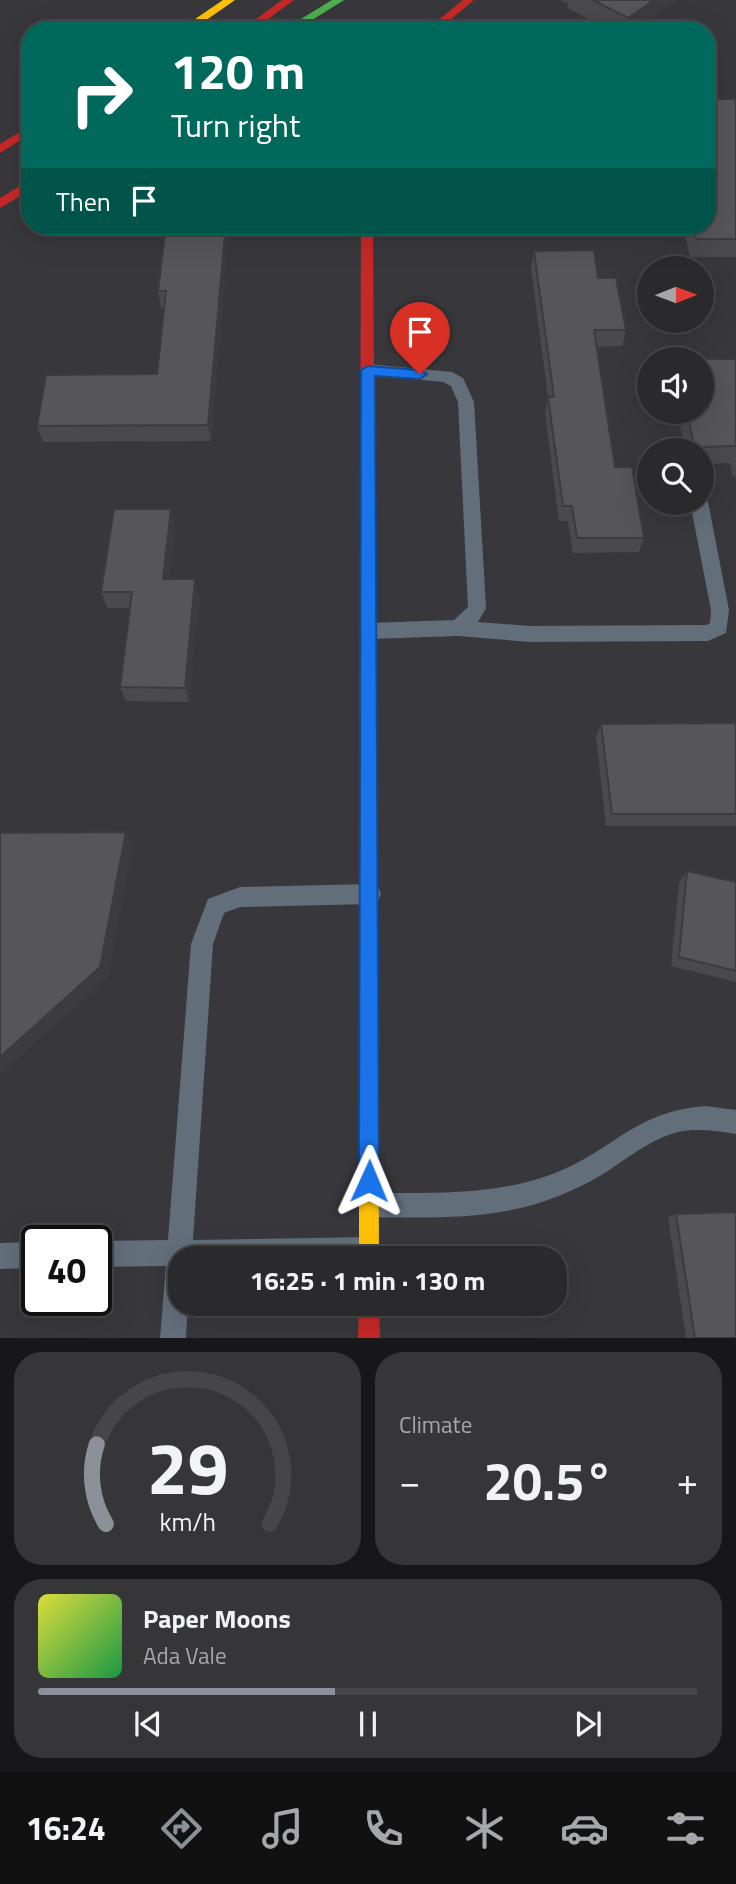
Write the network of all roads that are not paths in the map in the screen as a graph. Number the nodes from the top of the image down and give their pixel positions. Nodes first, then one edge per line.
1 (230, 0) edge
2 (289, 0) edge
3 (339, 0) edge
4 (469, 0) edge
5 (198, 21) edge
6 (259, 21) edge
7 (303, 21) edge
8 (442, 21) edge
9 (21, 136) edge
10 (0, 149) edge
11 (21, 190) edge
12 (0, 204) edge
13 (368, 235) edge
14 (368, 370) junction
15 (702, 515) edge
16 (458, 628) junction
17 (369, 631) junction
18 (370, 894) junction
19 (736, 1122) edge
20 (369, 1205) junction
21 (180, 1246) edge
22 (369, 1246) edge
23 (168, 1252) edge
24 (112, 1254) edge
25 (21, 1255) edge
26 (0, 1256) edge
27 (175, 1316) edge
28 (369, 1316) edge
29 (173, 1338) edge
30 (369, 1338) edge

1 - 5 main road
2 - 6 main road
3 - 7 main road
4 - 8 main road
9 - 10 main road
11 - 12 main road
13 - 14 main road
14 - 16 lane
14 - 17 main road
15 - 16 lane
16 - 17 lane
17 - 18 main road
18 - 20 main road
18 - 21 lane
19 - 20 lane
20 - 22 main road
23 - 24 lane
25 - 26 lane
27 - 29 lane
28 - 30 main road

